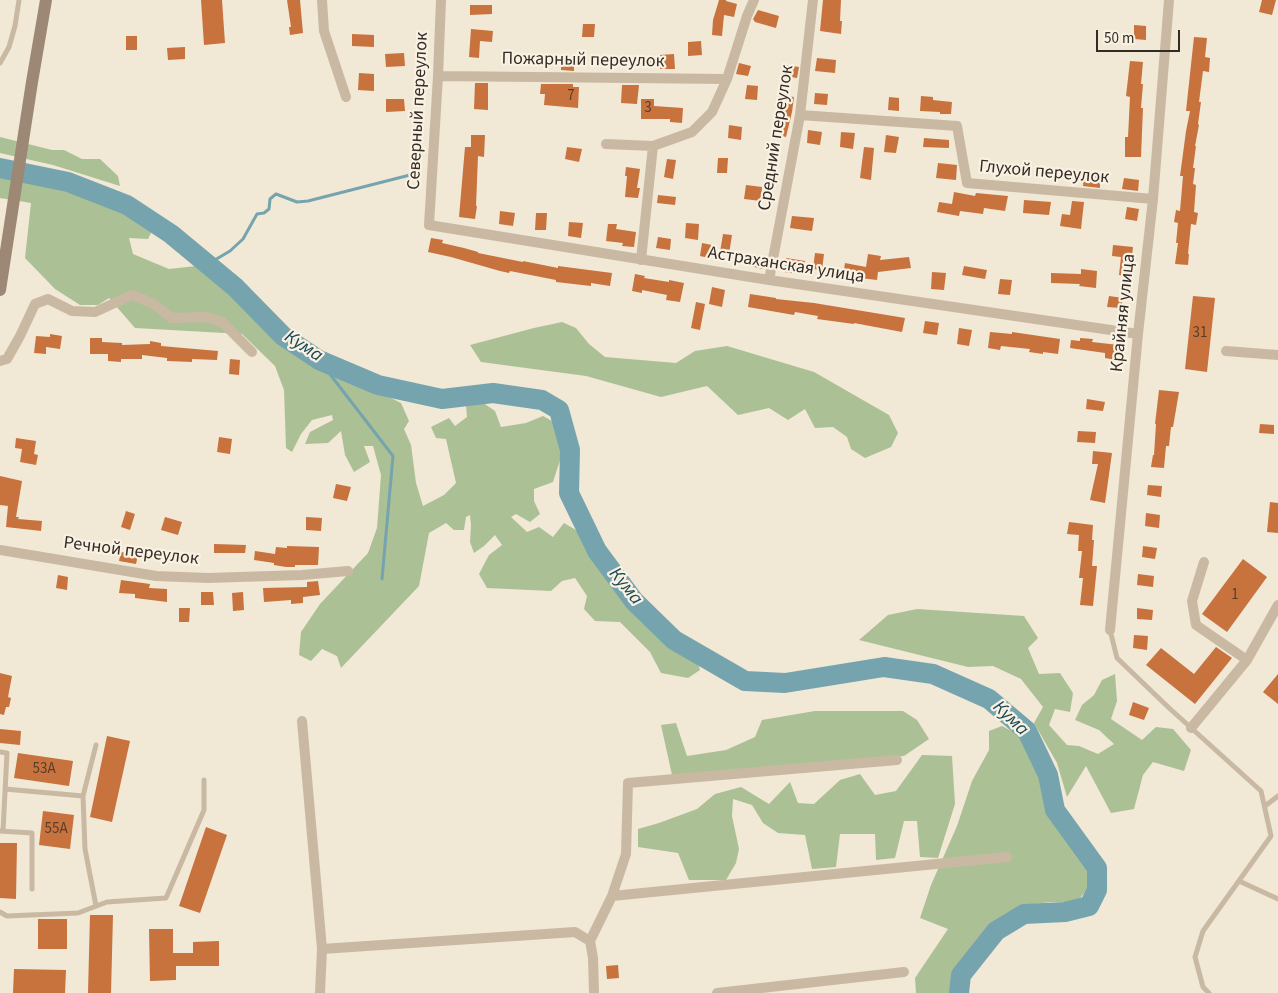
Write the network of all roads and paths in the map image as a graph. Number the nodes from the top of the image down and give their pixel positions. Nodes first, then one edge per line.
1 (20, 0) edge
2 (46, 0) edge
3 (322, 0) edge
4 (441, 0) edge
5 (754, 0) edge
6 (813, 0) edge
7 (1169, 0) edge
8 (0, 63) edge
9 (438, 76) junction
10 (726, 79) junction
11 (346, 97) dead end
12 (800, 115) junction
13 (606, 144) dead end
14 (653, 146) junction
15 (1153, 199) junction
16 (429, 225) joint
17 (641, 260) junction
18 (770, 280) junction
19 (0, 290) edge
20 (1138, 334) junction
21 (1226, 351) dead end
22 (252, 352) dead end
23 (1278, 355) edge
24 (0, 361) edge
25 (0, 550) edge
26 (1204, 562) dead end
27 (348, 571) dead end
28 (1278, 604) edge
29 (1110, 630) joint
30 (1247, 660) junction
31 (302, 721) dead end
32 (1191, 728) junction
33 (96, 745) dead end
34 (0, 752) edge
35 (897, 760) dead end
36 (204, 780) dead end
37 (5, 789) junction
38 (84, 796) junction
39 (1278, 796) edge
40 (1265, 806) junction
41 (1, 831) edge
42 (1008, 857) dead end
43 (1239, 881) junction
44 (32, 889) dead end
45 (612, 896) junction
46 (1278, 899) edge
47 (96, 906) junction
48 (0, 912) edge
49 (590, 941) junction
50 (322, 949) junction
51 (904, 972) dead end
52 (320, 993) edge
53 (594, 993) edge
54 (717, 993) edge
55 (1209, 993) edge

1 - 8 lane
2 - 19 main road
3 - 11 street
4 - 9 street, Северный переулок
5 - 10 street
6 - 12 street, Средний переулок
7 - 15 street, Крайняя улица
9 - 10 street, Пожарный переулок
9 - 16 street, Северный переулок
10 - 14 street
12 - 15 street, Глухой переулок
12 - 18 street, Средний переулок
13 - 14 street
14 - 17 street
15 - 20 street, Крайняя улица
16 - 17 street, Астраханская улица
17 - 18 street, Астраханская улица
18 - 20 street, Астраханская улица
20 - 29 street, Крайняя улица
21 - 23 street
22 - 24 street
25 - 27 street, Речной переулок
26 - 30 street
28 - 30 street
29 - 32 lane
30 - 32 street
31 - 50 street
32 - 40 lane
33 - 38 lane
34 - 37 lane
35 - 45 street
36 - 47 lane
37 - 38 lane
37 - 41 lane
38 - 47 lane
39 - 40 lane
40 - 43 lane
41 - 44 lane
42 - 45 street
43 - 46 lane
43 - 55 lane
45 - 49 street
47 - 48 lane
49 - 50 street
49 - 53 street
50 - 52 street
51 - 54 street

